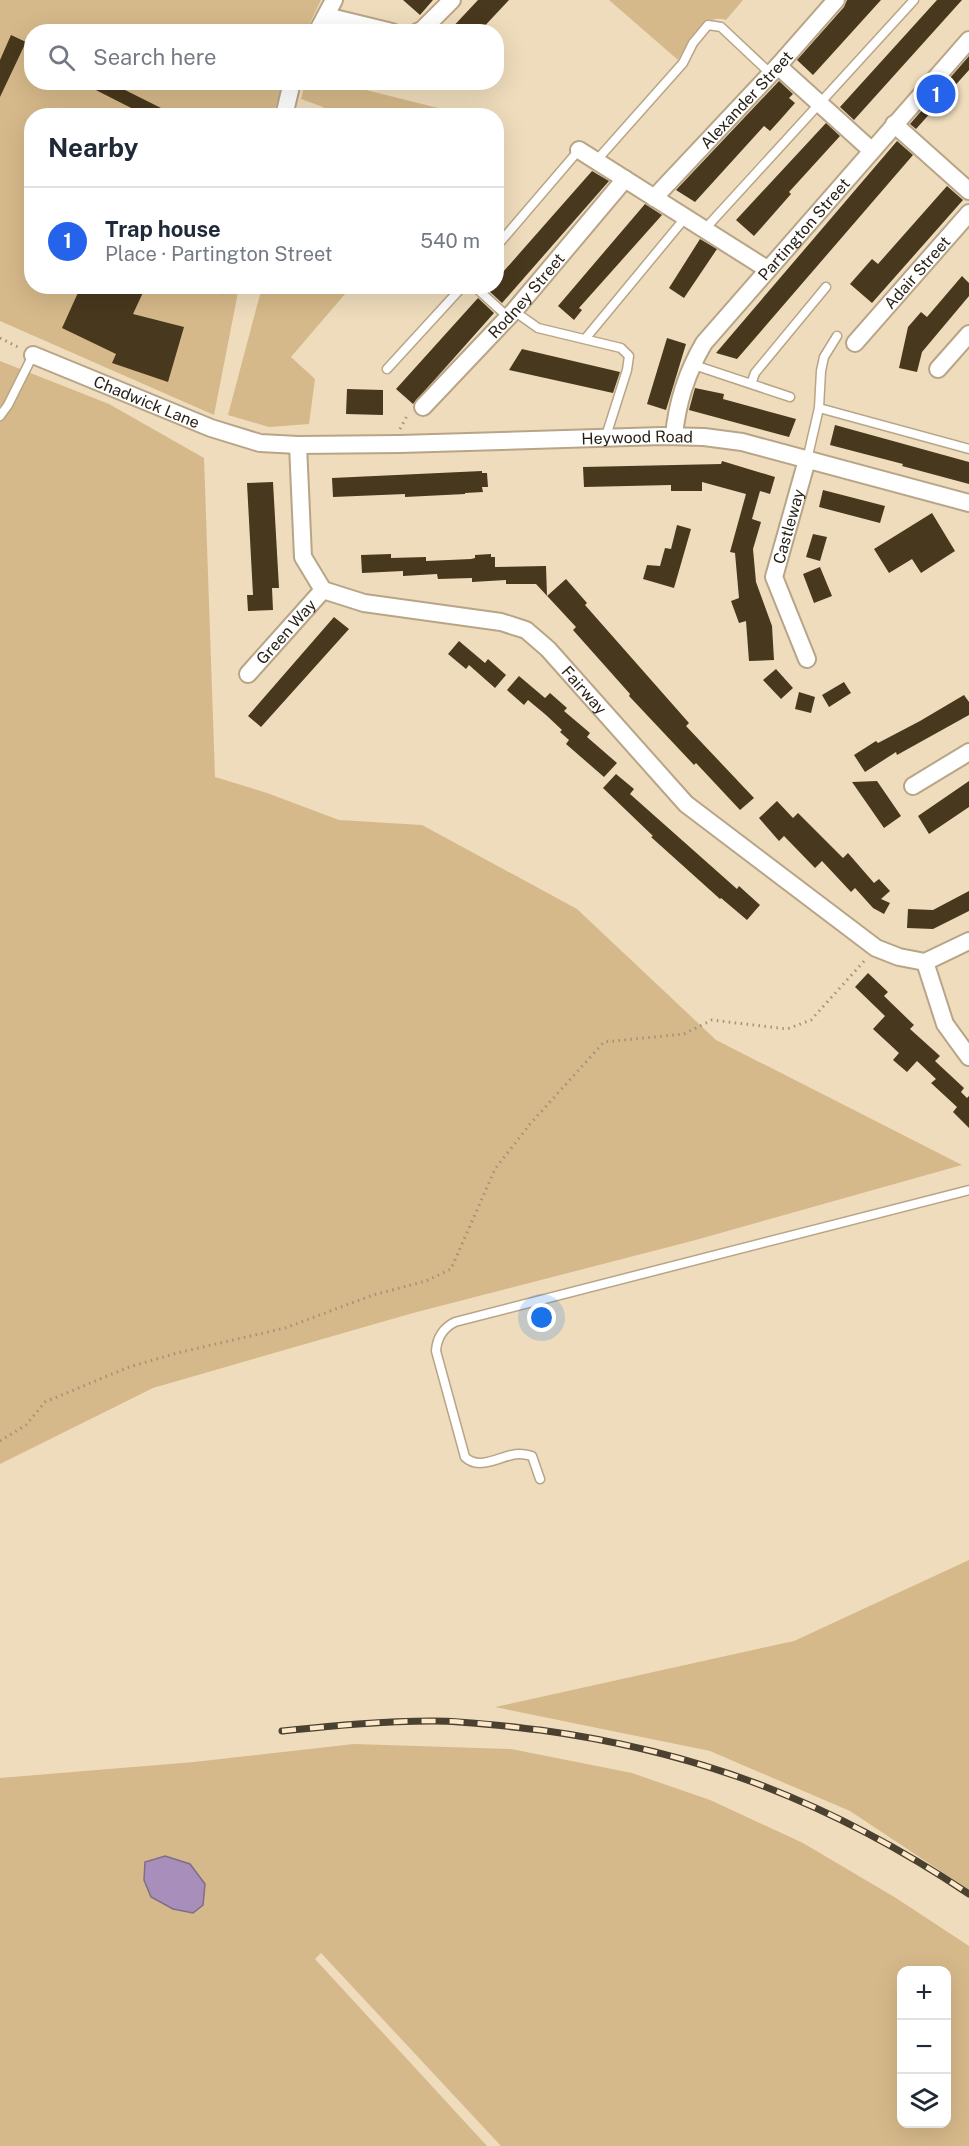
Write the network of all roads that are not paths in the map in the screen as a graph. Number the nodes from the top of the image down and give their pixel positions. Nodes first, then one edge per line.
1 (334, 0) edge
2 (452, 0) edge
3 (836, 0) edge
4 (914, 0) edge
5 (326, 16) junction
6 (321, 24) edge
7 (359, 24) edge
8 (428, 24) edge
9 (969, 40) edge
10 (775, 70) junction
11 (290, 90) edge
12 (819, 102) junction
13 (286, 108) edge
14 (894, 124) junction
15 (579, 150) joint
16 (871, 150) junction
17 (596, 161) junction
18 (625, 179) junction
19 (969, 191) edge
20 (654, 198) junction
21 (969, 213) edge
22 (685, 218) junction
23 (704, 230) junction
24 (504, 238) edge
25 (767, 269) junction
26 (826, 287) dead end
27 (456, 294) edge
28 (485, 294) edge
29 (511, 314) junction
30 (859, 331) dead end
31 (969, 334) edge
32 (837, 336) dead end
33 (585, 339) junction
34 (33, 355) joint
35 (691, 364) junction
36 (387, 369) dead end
37 (938, 369) dead end
38 (751, 384) junction
39 (790, 397) dead end
40 (423, 407) road end
41 (819, 408) junction
42 (0, 416) edge
43 (606, 436) junction
44 (674, 436) junction
45 (298, 445) junction
46 (969, 449) edge
47 (807, 460) junction
48 (969, 503) edge
49 (323, 590) junction
50 (807, 659) dead end
51 (248, 674) dead end
52 (969, 752) edge
53 (913, 786) dead end
54 (969, 941) edge
55 (925, 962) junction
56 (969, 1057) edge
57 (969, 1190) edge
58 (540, 1479) dead end

1 - 5 street
2 - 8 street
3 - 10 street, Alexander Street
4 - 12 lane
5 - 6 street
5 - 7 street
9 - 14 street, Partington Street
10 - 12 street
10 - 17 lane
10 - 20 street, Alexander Street
11 - 13 street
12 - 16 street
12 - 23 lane
14 - 16 street, Partington Street
14 - 19 street
15 - 17 street
15 - 24 lane
16 - 25 street, Partington Street
17 - 18 street
18 - 20 street
18 - 29 street, Rodney Street
20 - 22 street
21 - 30 street, Adair Street
22 - 23 street
22 - 33 lane
23 - 25 street
25 - 35 street, Partington Street
26 - 38 lane
27 - 36 lane
28 - 29 lane
29 - 33 lane
29 - 40 street, Rodney Street
31 - 37 street
32 - 41 lane
33 - 43 lane
34 - 42 lane
34 - 45 street, Chadwick Lane
35 - 38 lane
35 - 44 street, Partington Street
38 - 39 lane
41 - 46 lane
41 - 47 lane
43 - 44 street, Heywood Road
43 - 45 street, Heywood Road
44 - 47 street, Heywood Road
45 - 49 street
47 - 48 street, Heywood Road
47 - 50 street, Castleway
49 - 51 street, Green Way
49 - 55 street, Fairway
52 - 53 street
54 - 55 street
55 - 56 street
57 - 58 lane

